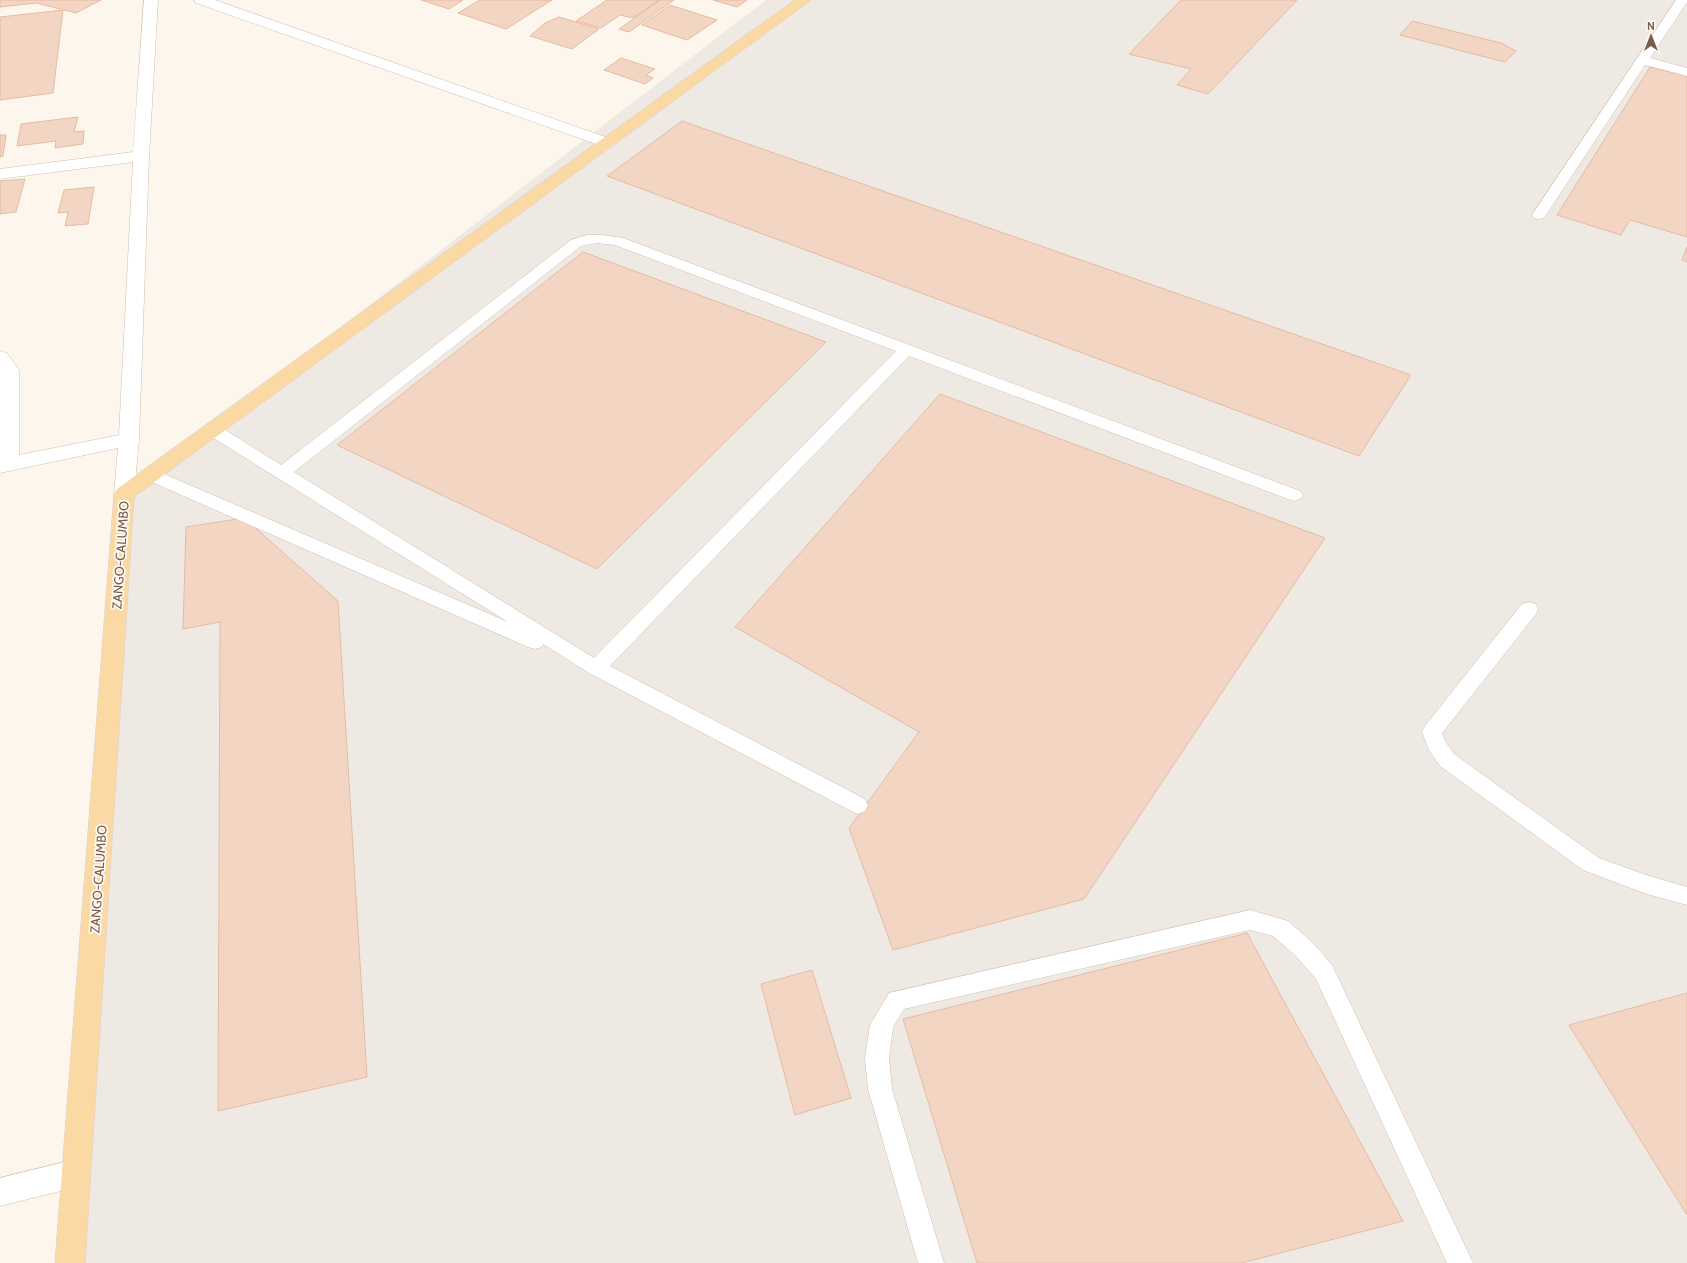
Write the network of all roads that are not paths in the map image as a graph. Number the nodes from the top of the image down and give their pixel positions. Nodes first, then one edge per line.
1 (151, 0) edge
2 (201, 0) edge
3 (804, 0) edge
4 (1682, 0) edge
5 (1642, 60) junction
6 (1687, 72) edge
7 (608, 143) junction
8 (141, 156) junction
9 (0, 174) edge
10 (1539, 215) dead end
11 (906, 349) junction
12 (0, 357) edge
13 (213, 430) junction
14 (129, 439) junction
15 (5, 465) edge
16 (282, 473) junction
17 (151, 475) junction
18 (124, 494) junction
19 (1294, 495) dead end
20 (1529, 609) dead end
21 (596, 668) junction
22 (858, 805) dead end
23 (1687, 896) edge
24 (77, 1173) junction
25 (0, 1192) edge
26 (70, 1263) edge
27 (931, 1263) edge
28 (1460, 1263) edge

1 - 8 street
2 - 7 street
3 - 7 main road
4 - 5 lane
5 - 6 lane
5 - 10 lane
7 - 13 main road
8 - 9 street
8 - 14 street
11 - 16 lane
11 - 19 lane
11 - 21 lane
12 - 15 street
13 - 16 lane
13 - 17 main road
14 - 15 street
14 - 18 street
16 - 21 lane
17 - 18 main road
17 - 21 lane
18 - 24 main road, ZANGO-CALUMBO
20 - 23 lane
21 - 22 lane
24 - 25 street
24 - 26 main road, ZANGO-CALUMBO
27 - 28 lane

